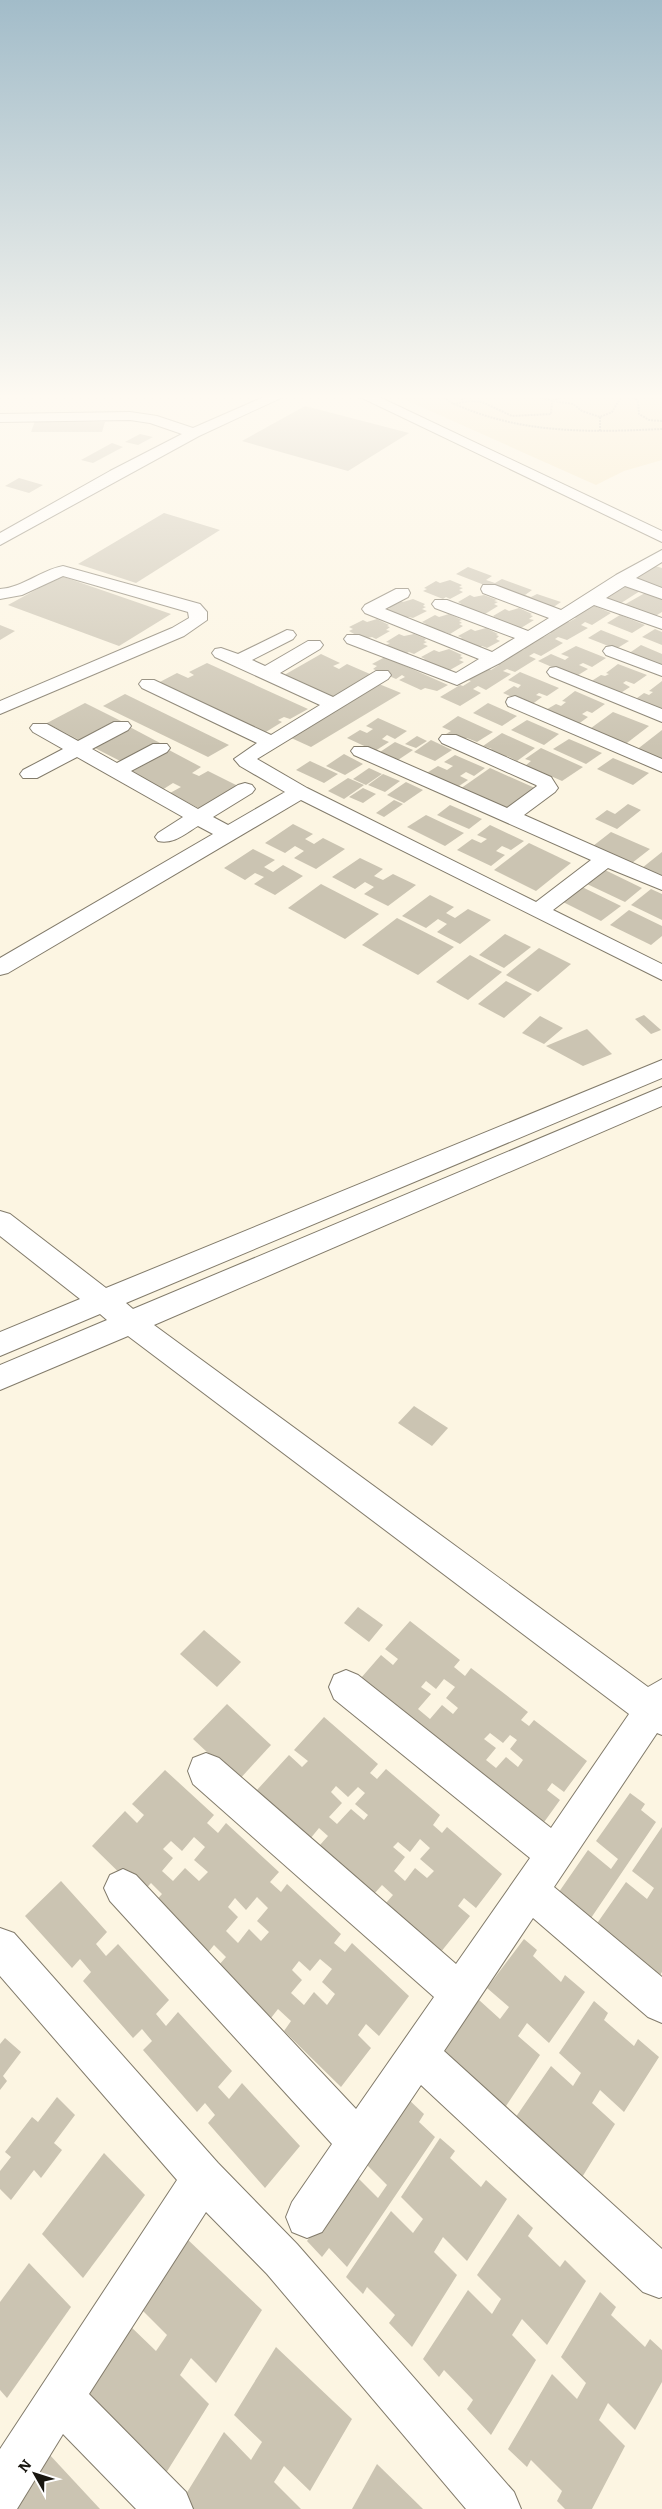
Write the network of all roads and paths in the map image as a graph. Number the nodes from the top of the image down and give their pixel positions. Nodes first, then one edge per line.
1 (45, 513) edge
2 (612, 513) edge
3 (633, 513) edge
4 (662, 528) edge
5 (2, 537) edge
6 (662, 537) edge
7 (662, 555) edge
8 (622, 579) junction
9 (489, 589) dead end
10 (402, 593) dead end
11 (0, 594) edge
12 (662, 594) edge
13 (591, 598) junction
14 (441, 604) dead end
15 (562, 617) junction
16 (662, 624) edge
17 (287, 635) dead end
18 (529, 637) junction
19 (353, 639) dead end
20 (314, 645) dead end
21 (612, 651) dead end
22 (221, 653) dead end
23 (494, 659) junction
24 (238, 660) junction
25 (556, 672) dead end
26 (662, 672) edge
27 (266, 673) junction
28 (382, 675) dead end
29 (148, 684) dead end
30 (515, 702) dead end
31 (334, 704) junction
32 (0, 708) edge
33 (662, 716) edge
34 (121, 726) dead end
35 (40, 728) dead end
36 (448, 739) dead end
37 (271, 742) junction
38 (160, 748) dead end
39 (77, 749) junction
40 (361, 751) dead end
41 (662, 766) edge
42 (117, 771) junction
43 (30, 774) dead end
44 (245, 789) dead end
45 (300, 792) junction
46 (508, 816) junction
47 (198, 817) junction
48 (228, 834) junction
49 (164, 837) dead end
50 (606, 858) junction
51 (662, 884) edge
52 (538, 911) junction
53 (0, 968) edge
54 (662, 973) edge
55 (662, 1068) edge
56 (662, 1096) edge
57 (0, 1221) edge
58 (103, 1302) junction
59 (130, 1322) junction
60 (0, 1344) edge
61 (0, 1378) edge
62 (346, 1687) dead end
63 (659, 1708) edge
64 (206, 1771) dead end
65 (554, 1854) junction
66 (123, 1888) dead end
67 (529, 1890) junction
68 (0, 1946) edge
69 (459, 1993) junction
70 (662, 2003) edge
71 (418, 2055) junction
72 (358, 2142) junction
73 (203, 2178) junction
74 (307, 2217) dead end
75 (659, 2276) dead end
76 (60, 2397) junction
77 (0, 2492) edge
78 (169, 2509) edge
79 (498, 2509) edge

1 - 5 street
2 - 6 street
3 - 4 street
7 - 8 street
8 - 12 street
8 - 13 street
9 - 15 street
10 - 23 street
11 - 32 street
13 - 15 street
13 - 16 street
14 - 18 street
15 - 18 street
17 - 24 street
18 - 23 street
19 - 23 street
20 - 27 street
21 - 26 street
22 - 24 street
24 - 27 street
25 - 33 street
27 - 31 street
28 - 31 street
29 - 37 street
30 - 41 street
31 - 37 street
34 - 39 street
35 - 39 street
36 - 46 street
37 - 45 street
38 - 42 street
39 - 42 street
39 - 43 street
40 - 46 street
42 - 47 street
44 - 47 street
45 - 48 street
45 - 52 street
46 - 50 street
47 - 48 street
47 - 49 street
48 - 53 street
50 - 51 street
50 - 52 street
52 - 54 street
55 - 58 street
56 - 59 street
57 - 58 street
58 - 59 street
58 - 60 street
59 - 61 street
59 - 63 street
62 - 65 street
63 - 65 street
64 - 69 street
65 - 67 street
66 - 72 street
67 - 69 street
67 - 70 street
68 - 73 street
69 - 71 street
71 - 72 street
71 - 75 street
72 - 74 street
73 - 76 street
73 - 79 street
76 - 77 street
76 - 78 street

